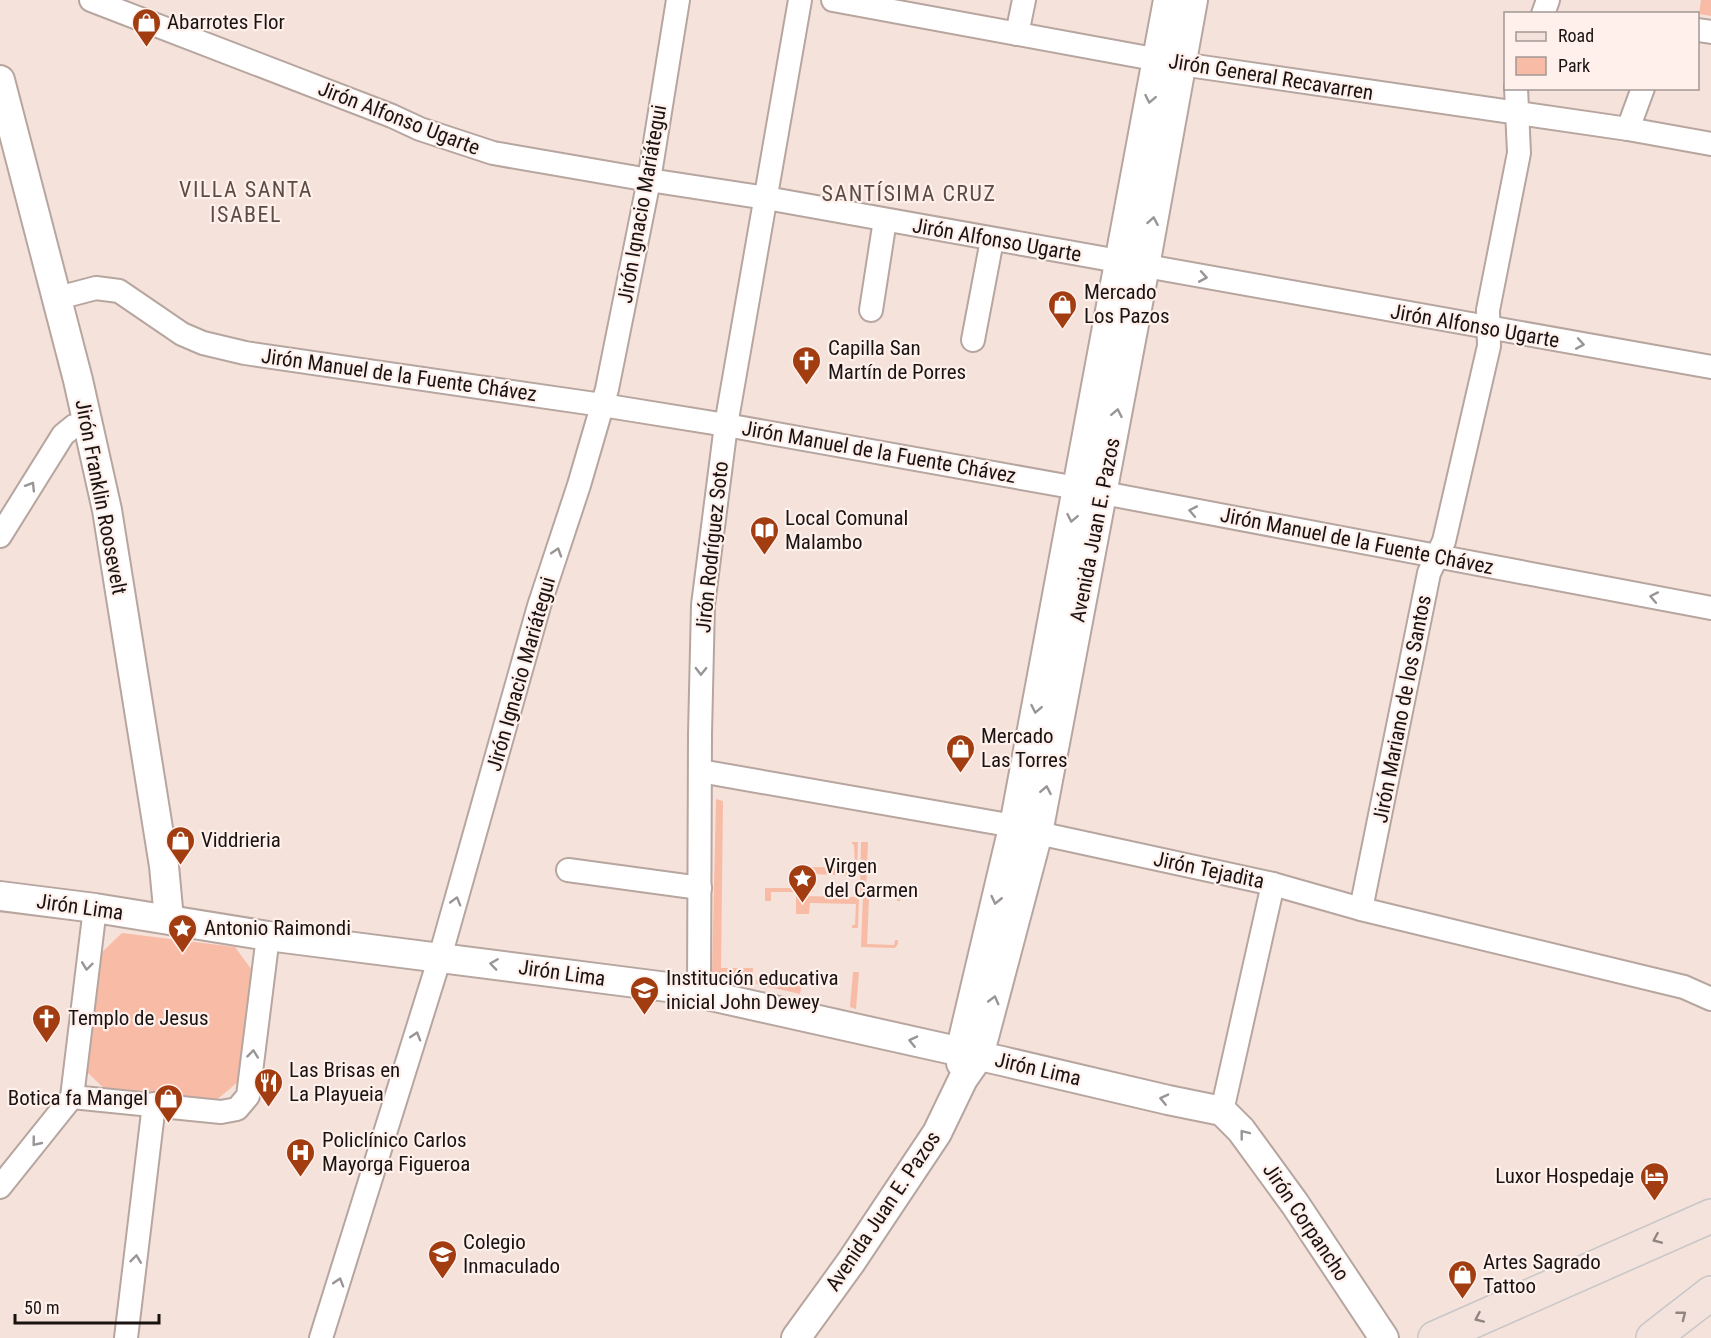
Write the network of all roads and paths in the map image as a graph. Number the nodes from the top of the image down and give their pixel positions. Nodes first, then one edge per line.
1 (91, 0) edge
2 (678, 0) edge
3 (800, 0) edge
4 (833, 0) edge
5 (1024, 0) edge
6 (1168, 0) edge
7 (1193, 0) edge
8 (1017, 34) junction
9 (1169, 62) junction
10 (0, 80) edge
11 (1516, 90) edge
12 (1642, 90) edge
13 (1516, 114) junction
14 (1628, 129) junction
15 (8, 142) edge
16 (1711, 144) edge
17 (649, 180) junction
18 (766, 198) junction
19 (885, 220) junction
20 (992, 240) junction
21 (1132, 264) junction
22 (58, 298) junction
23 (871, 310) dead end
24 (1488, 328) junction
25 (973, 340) dead end
26 (1711, 367) edge
27 (602, 405) junction
28 (88, 423) junction
29 (726, 425) junction
30 (1089, 491) junction
31 (0, 536) edge
32 (1437, 556) junction
33 (1711, 608) edge
34 (700, 771) junction
35 (1026, 829) junction
36 (568, 870) dead end
37 (1273, 884) junction
38 (700, 888) junction
39 (0, 896) edge
40 (95, 908) junction
41 (1361, 909) junction
42 (170, 919) junction
43 (268, 936) junction
44 (440, 957) junction
45 (699, 993) junction
46 (1711, 999) edge
47 (967, 1062) junction
48 (72, 1097) junction
49 (154, 1104) junction
50 (1222, 1111) junction
51 (0, 1186) edge
52 (1711, 1216) edge
53 (1711, 1293) edge
54 (126, 1338) edge
55 (321, 1338) edge
56 (796, 1338) edge
57 (1384, 1338) edge
58 (1435, 1338) edge
59 (1653, 1338) edge

1 - 17 street, Jirón Alfonso Ugarte
2 - 17 street, Jirón Ignacio Mariátegui
3 - 18 street, Jirón Rodríguez Soto
4 - 8 street, Jirón General Recavarren
5 - 8 street
6 - 9 street, Avenida Juan E. Pazos
7 - 9 street, Avenida Juan E. Pazos
8 - 9 street, Jirón General Recavarren
9 - 13 street, Jirón General Recavarren
9 - 21 street, Avenida Juan E. Pazos
10 - 15 street, Jirón Franklin Roosevelt
11 - 13 street, Jirón Mariano de los Santos
12 - 14 street
13 - 14 street, Jirón General Recavarren
13 - 24 street, Jirón Mariano de los Santos
14 - 16 street, Jirón General Recavarren
15 - 22 street, Jirón Franklin Roosevelt
17 - 18 street, Jirón Alfonso Ugarte
17 - 27 street, Jirón Ignacio Mariátegui
18 - 19 street, Jirón Alfonso Ugarte
18 - 29 street, Jirón Rodríguez Soto
19 - 20 street, Jirón Alfonso Ugarte
19 - 23 street
20 - 21 street, Jirón Alfonso Ugarte
20 - 25 street
21 -> 24 street, Jirón Alfonso Ugarte
21 - 30 street, Avenida Juan E. Pazos
22 - 27 street, Jirón Manuel de la Fuente Chávez
22 - 28 street, Jirón Franklin Roosevelt
24 -> 26 street, Jirón Alfonso Ugarte
24 - 32 street, Jirón Mariano de los Santos
27 - 29 street, Jirón Manuel de la Fuente Chávez
44 -> 27 street, Jirón Ignacio Mariátegui
31 -> 28 street
28 - 42 street, Jirón Franklin Roosevelt
29 - 30 street, Jirón Manuel de la Fuente Chávez
29 -> 34 street, Jirón Rodríguez Soto
32 -> 30 street, Jirón Manuel de la Fuente Chávez
30 - 35 street, Avenida Juan E. Pazos
33 -> 32 street, Jirón Manuel de la Fuente Chávez
32 - 41 street, Jirón Mariano de los Santos
34 - 35 street, Jirón Tejadita
34 - 38 street, Jirón Rodríguez Soto
35 - 37 street, Jirón Tejadita
35 - 47 street, Avenida Juan E. Pazos
36 - 38 street
37 - 41 street, Jirón Tejadita
37 - 50 street
38 - 45 street, Jirón Rodríguez Soto
39 - 40 street, Jirón Lima
40 - 42 street, Jirón Lima
40 -> 48 street
41 - 46 street, Jirón Tejadita
42 - 43 street, Jirón Lima
43 - 44 street, Jirón Lima
49 -> 43 street
45 -> 44 street, Jirón Lima
55 -> 44 street, Jirón Ignacio Mariátegui
47 -> 45 street, Jirón Lima
50 -> 47 street, Jirón Lima
47 - 56 street, Avenida Juan E. Pazos
48 - 49 street
48 -> 51 street
54 -> 49 street
57 -> 50 street, Jirón Corpancho
52 -> 58 main road
59 -> 53 main road

